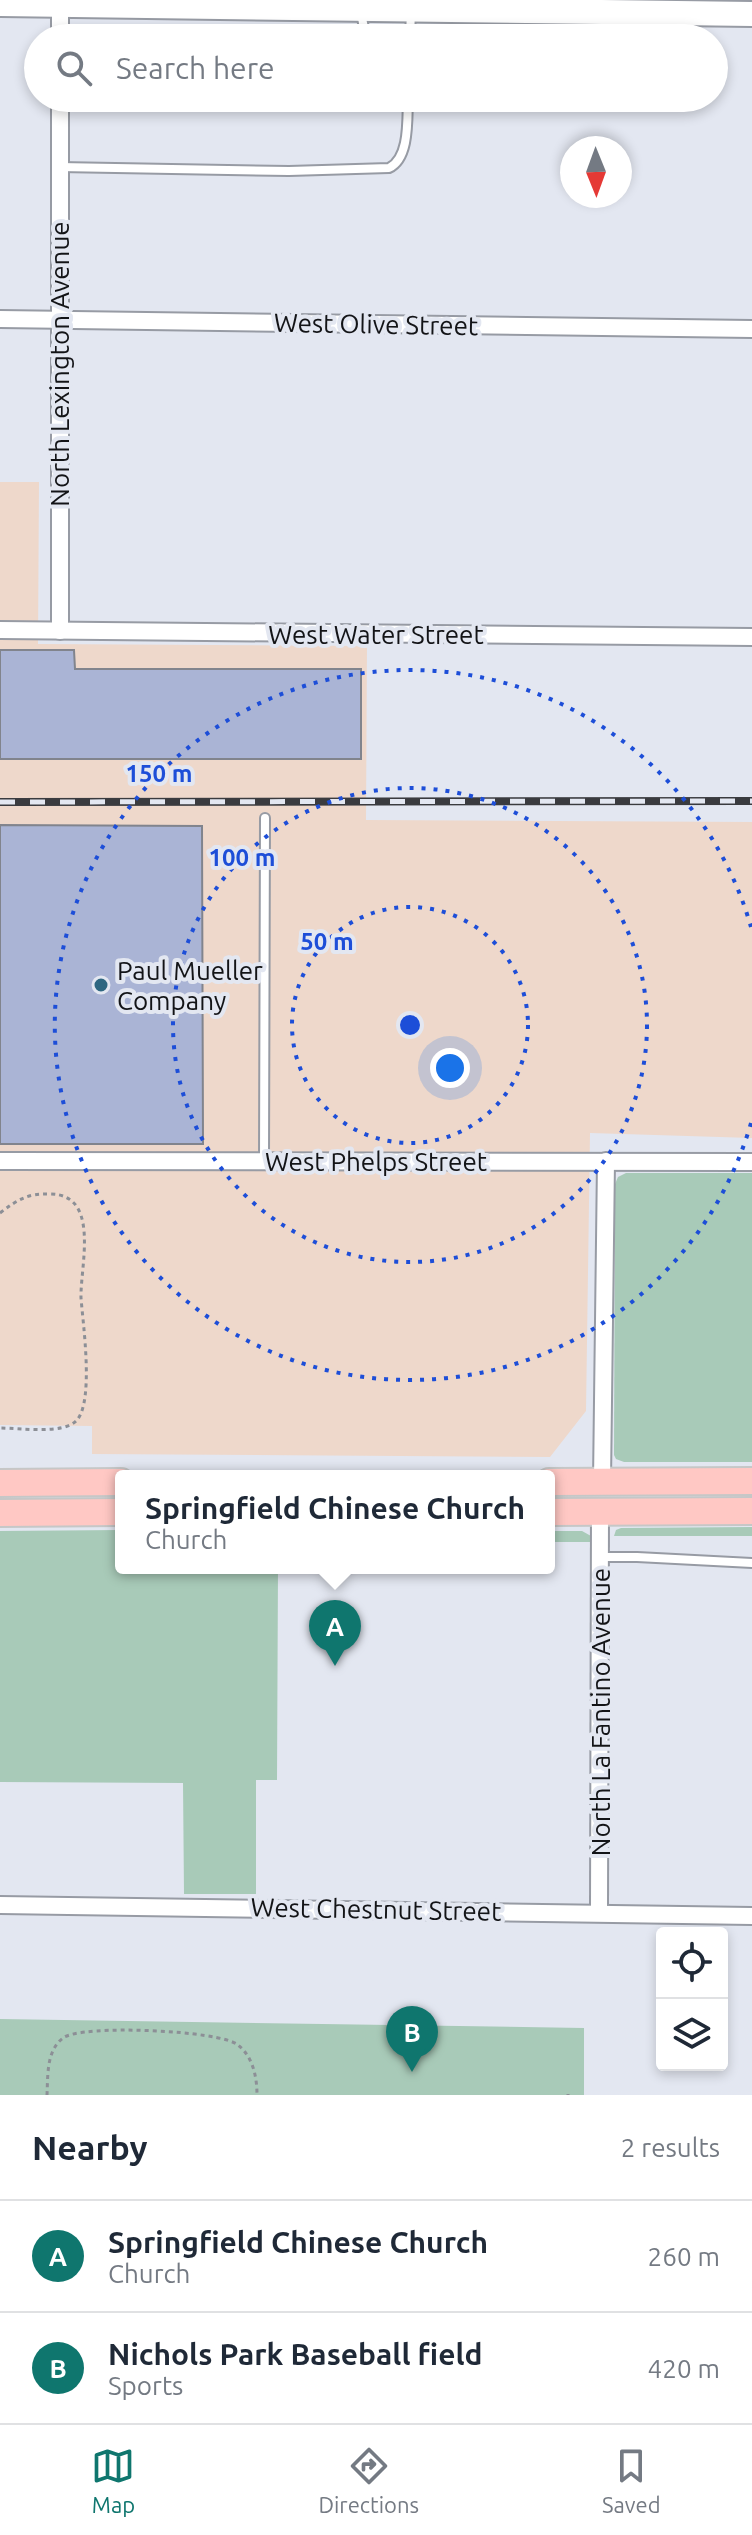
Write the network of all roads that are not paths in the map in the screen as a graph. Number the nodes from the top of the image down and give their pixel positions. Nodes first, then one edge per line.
1 (60, 2) edge
2 (0, 4) edge
3 (531, 6) edge
4 (360, 9) junction
5 (411, 10) junction
6 (752, 14) edge
7 (60, 24) edge
8 (363, 24) edge
9 (410, 24) edge
10 (60, 112) edge
11 (406, 112) edge
12 (59, 167) junction
13 (0, 319) edge
14 (58, 320) junction
15 (752, 329) edge
16 (0, 630) edge
17 (60, 631) junction
18 (752, 637) edge
19 (265, 818) dead end
20 (0, 1161) edge
21 (264, 1161) junction
22 (606, 1161) junction
23 (752, 1162) edge
24 (602, 1481) junction
25 (752, 1481) edge
26 (115, 1482) edge
27 (555, 1482) edge
28 (0, 1483) edge
29 (600, 1511) junction
30 (752, 1511) edge
31 (115, 1512) edge
32 (555, 1512) edge
33 (0, 1513) edge
34 (600, 1557) junction
35 (752, 1563) edge
36 (0, 1905) edge
37 (599, 1912) junction
38 (752, 1916) edge

1 - 2 main road
1 - 4 main road
1 - 7 street
3 - 5 main road
3 - 6 main road
4 - 5 main road
4 - 8 lane
5 - 9 lane
10 - 12 street, North Lexington Avenue
11 - 12 lane
12 - 14 street, North Lexington Avenue
13 - 14 street, West Olive Street
14 - 15 street, West Olive Street
14 - 17 street, North Lexington Avenue
16 - 17 street, West Water Street
17 - 18 street, West Water Street
19 - 21 lane
20 - 21 street, West Phelps Street
21 - 22 street, West Phelps Street
22 - 23 street, West Phelps Street
22 - 24 street
24 - 25 main road
24 - 27 main road
26 - 28 main road
29 - 30 main road
29 - 32 main road
29 - 34 street, North La Fantino Avenue
31 - 33 main road
34 - 35 lane
34 - 37 street, North La Fantino Avenue
36 - 37 street, West Chestnut Street
37 - 38 street, West Chestnut Street

